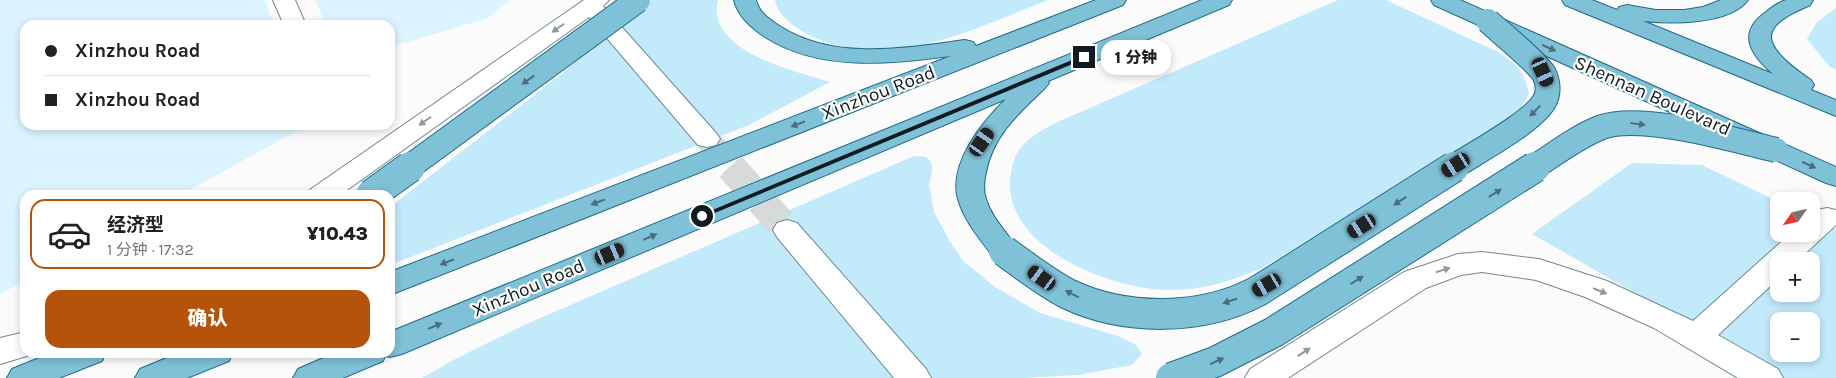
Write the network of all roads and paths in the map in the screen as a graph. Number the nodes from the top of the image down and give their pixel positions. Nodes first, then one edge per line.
1 (284, 0) edge
2 (638, 0) edge
3 (1115, 0) edge
4 (1221, 0) edge
5 (1442, 0) edge
6 (1573, 0) edge
7 (1579, 0) edge
8 (1737, 0) edge
9 (1802, 0) edge
10 (594, 3) edge
11 (750, 9) edge
12 (293, 20) edge
13 (1488, 21) junction
14 (1007, 42) junction
15 (1050, 71) junction
16 (1836, 104) edge
17 (1836, 109) edge
18 (707, 140) tunnel mouth
19 (1776, 150) junction
20 (1836, 177) edge
21 (328, 190) edge
22 (378, 190) edge
23 (787, 230) tunnel mouth
24 (1800, 242) edge
25 (395, 282) edge
26 (1696, 337) junction
27 (395, 343) edge
28 (20, 345) edge
29 (0, 351) edge
30 (75, 358) edge
31 (202, 358) edge
32 (357, 358) edge
33 (24, 378) edge
34 (152, 378) edge
35 (310, 378) edge
36 (914, 378) edge
37 (1171, 378) edge
38 (1262, 378) edge
39 (1766, 378) edge

1 - 12 street
2 -> 22 main road, bridge
3 - 14 main road, Xinzhou Road
4 - 15 main road, Xinzhou Road
5 - 13 main road, Shennan Boulevard
6 - 17 main road
7 - 8 main road
9 - 16 main road
10 - 18 street
10 -> 21 street
11 - 14 main road
13 -> 15 main road, bridge
13 -> 19 main road, Shennan Boulevard, bridge
14 -> 25 main road, Xinzhou Road
27 -> 15 main road, Xinzhou Road
19 -> 20 main road, Shennan Boulevard
37 -> 19 main road, bridge
23 - 36 street
24 - 26 street
38 -> 26 street
26 - 39 street
28 - 29 street
30 - 33 main road
31 - 34 main road
32 - 35 main road

